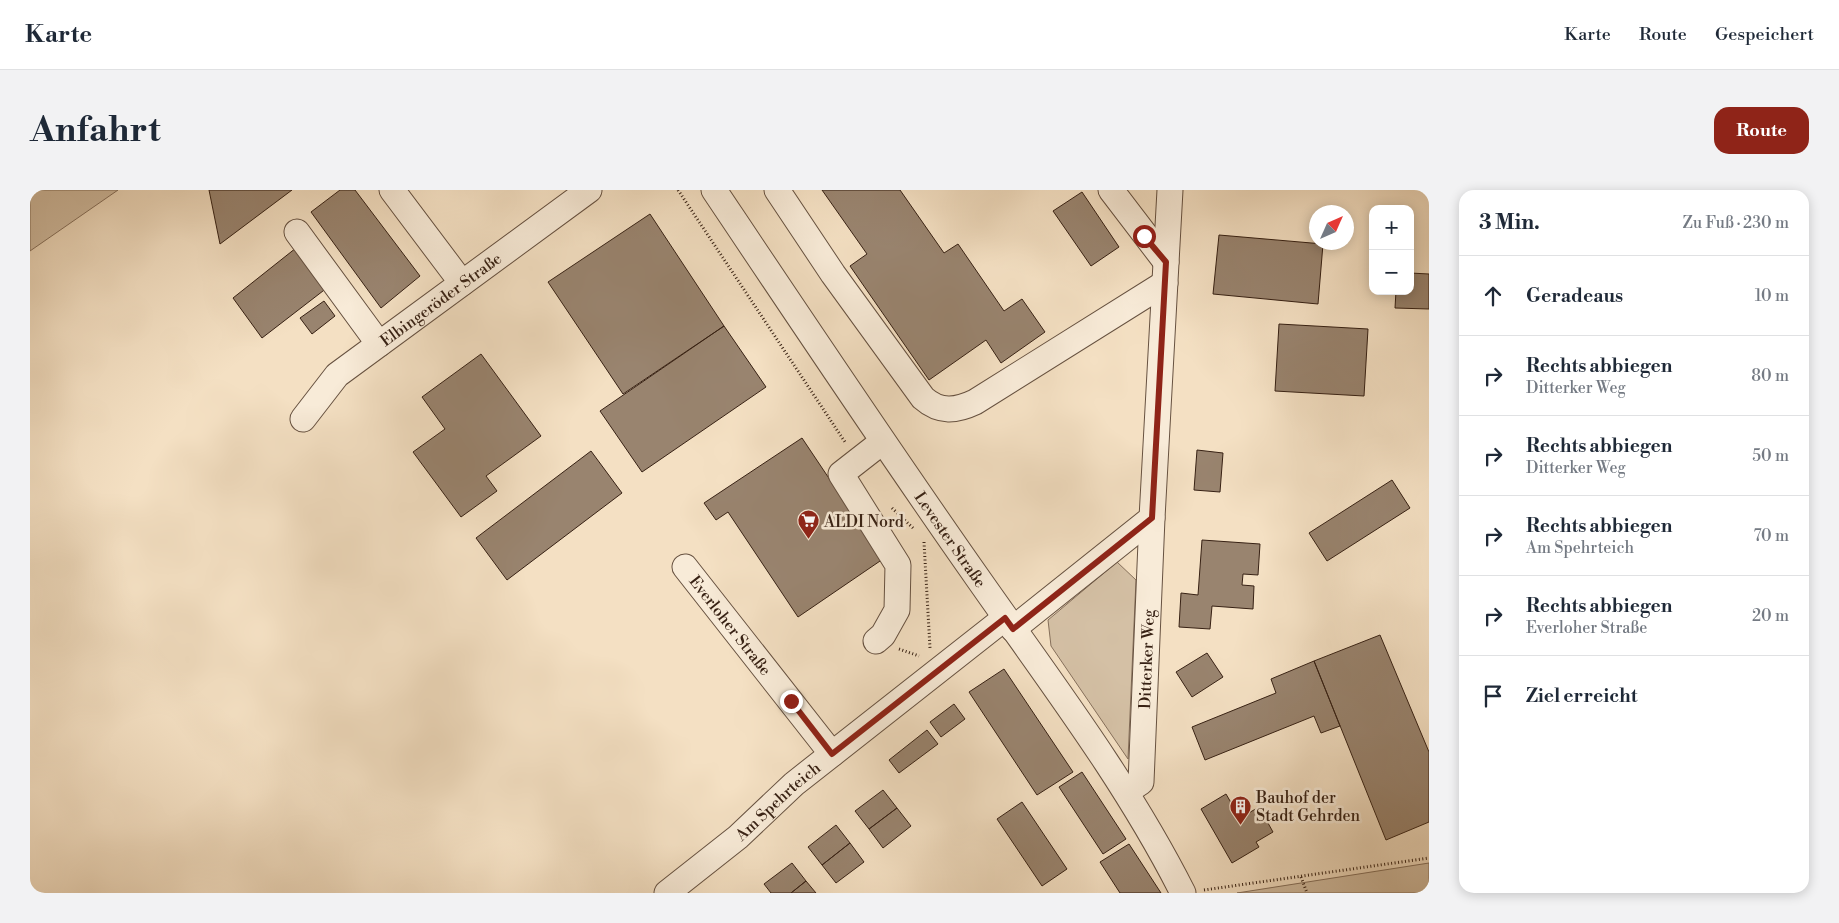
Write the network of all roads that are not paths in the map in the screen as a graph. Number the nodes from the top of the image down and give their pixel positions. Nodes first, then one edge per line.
1 (392, 190) edge
2 (589, 190) edge
3 (714, 190) edge
4 (777, 190) edge
5 (1111, 190) edge
6 (1170, 190) edge
7 (297, 232) dead end
8 (1165, 272) junction
9 (462, 283) junction
10 (380, 344) junction
11 (303, 419) dead end
12 (882, 442) junction
13 (1152, 518) junction
14 (685, 567) dead end
15 (1009, 623) junction
16 (876, 641) dead end
17 (832, 754) junction
18 (1126, 792) junction
19 (1190, 892) edge
20 (667, 893) edge

1 - 9 street
2 - 9 street, Elbingeröder Straße
3 - 12 street, Levester Straße
4 - 8 street
5 - 8 street
6 - 8 street, Ditterker Weg
7 - 10 street
8 - 13 street, Ditterker Weg
9 - 10 street, Elbingeröder Straße
10 - 11 street, Elbingeröder Straße
12 - 15 street, Levester Straße
12 - 16 street
13 - 15 street
13 - 18 street, Ditterker Weg
14 - 17 street, Everloher Straße
15 - 17 street, Am Spehrteich
15 - 18 street, Levester Straße
17 - 20 street, Am Spehrteich
18 - 19 street, Levester Straße

